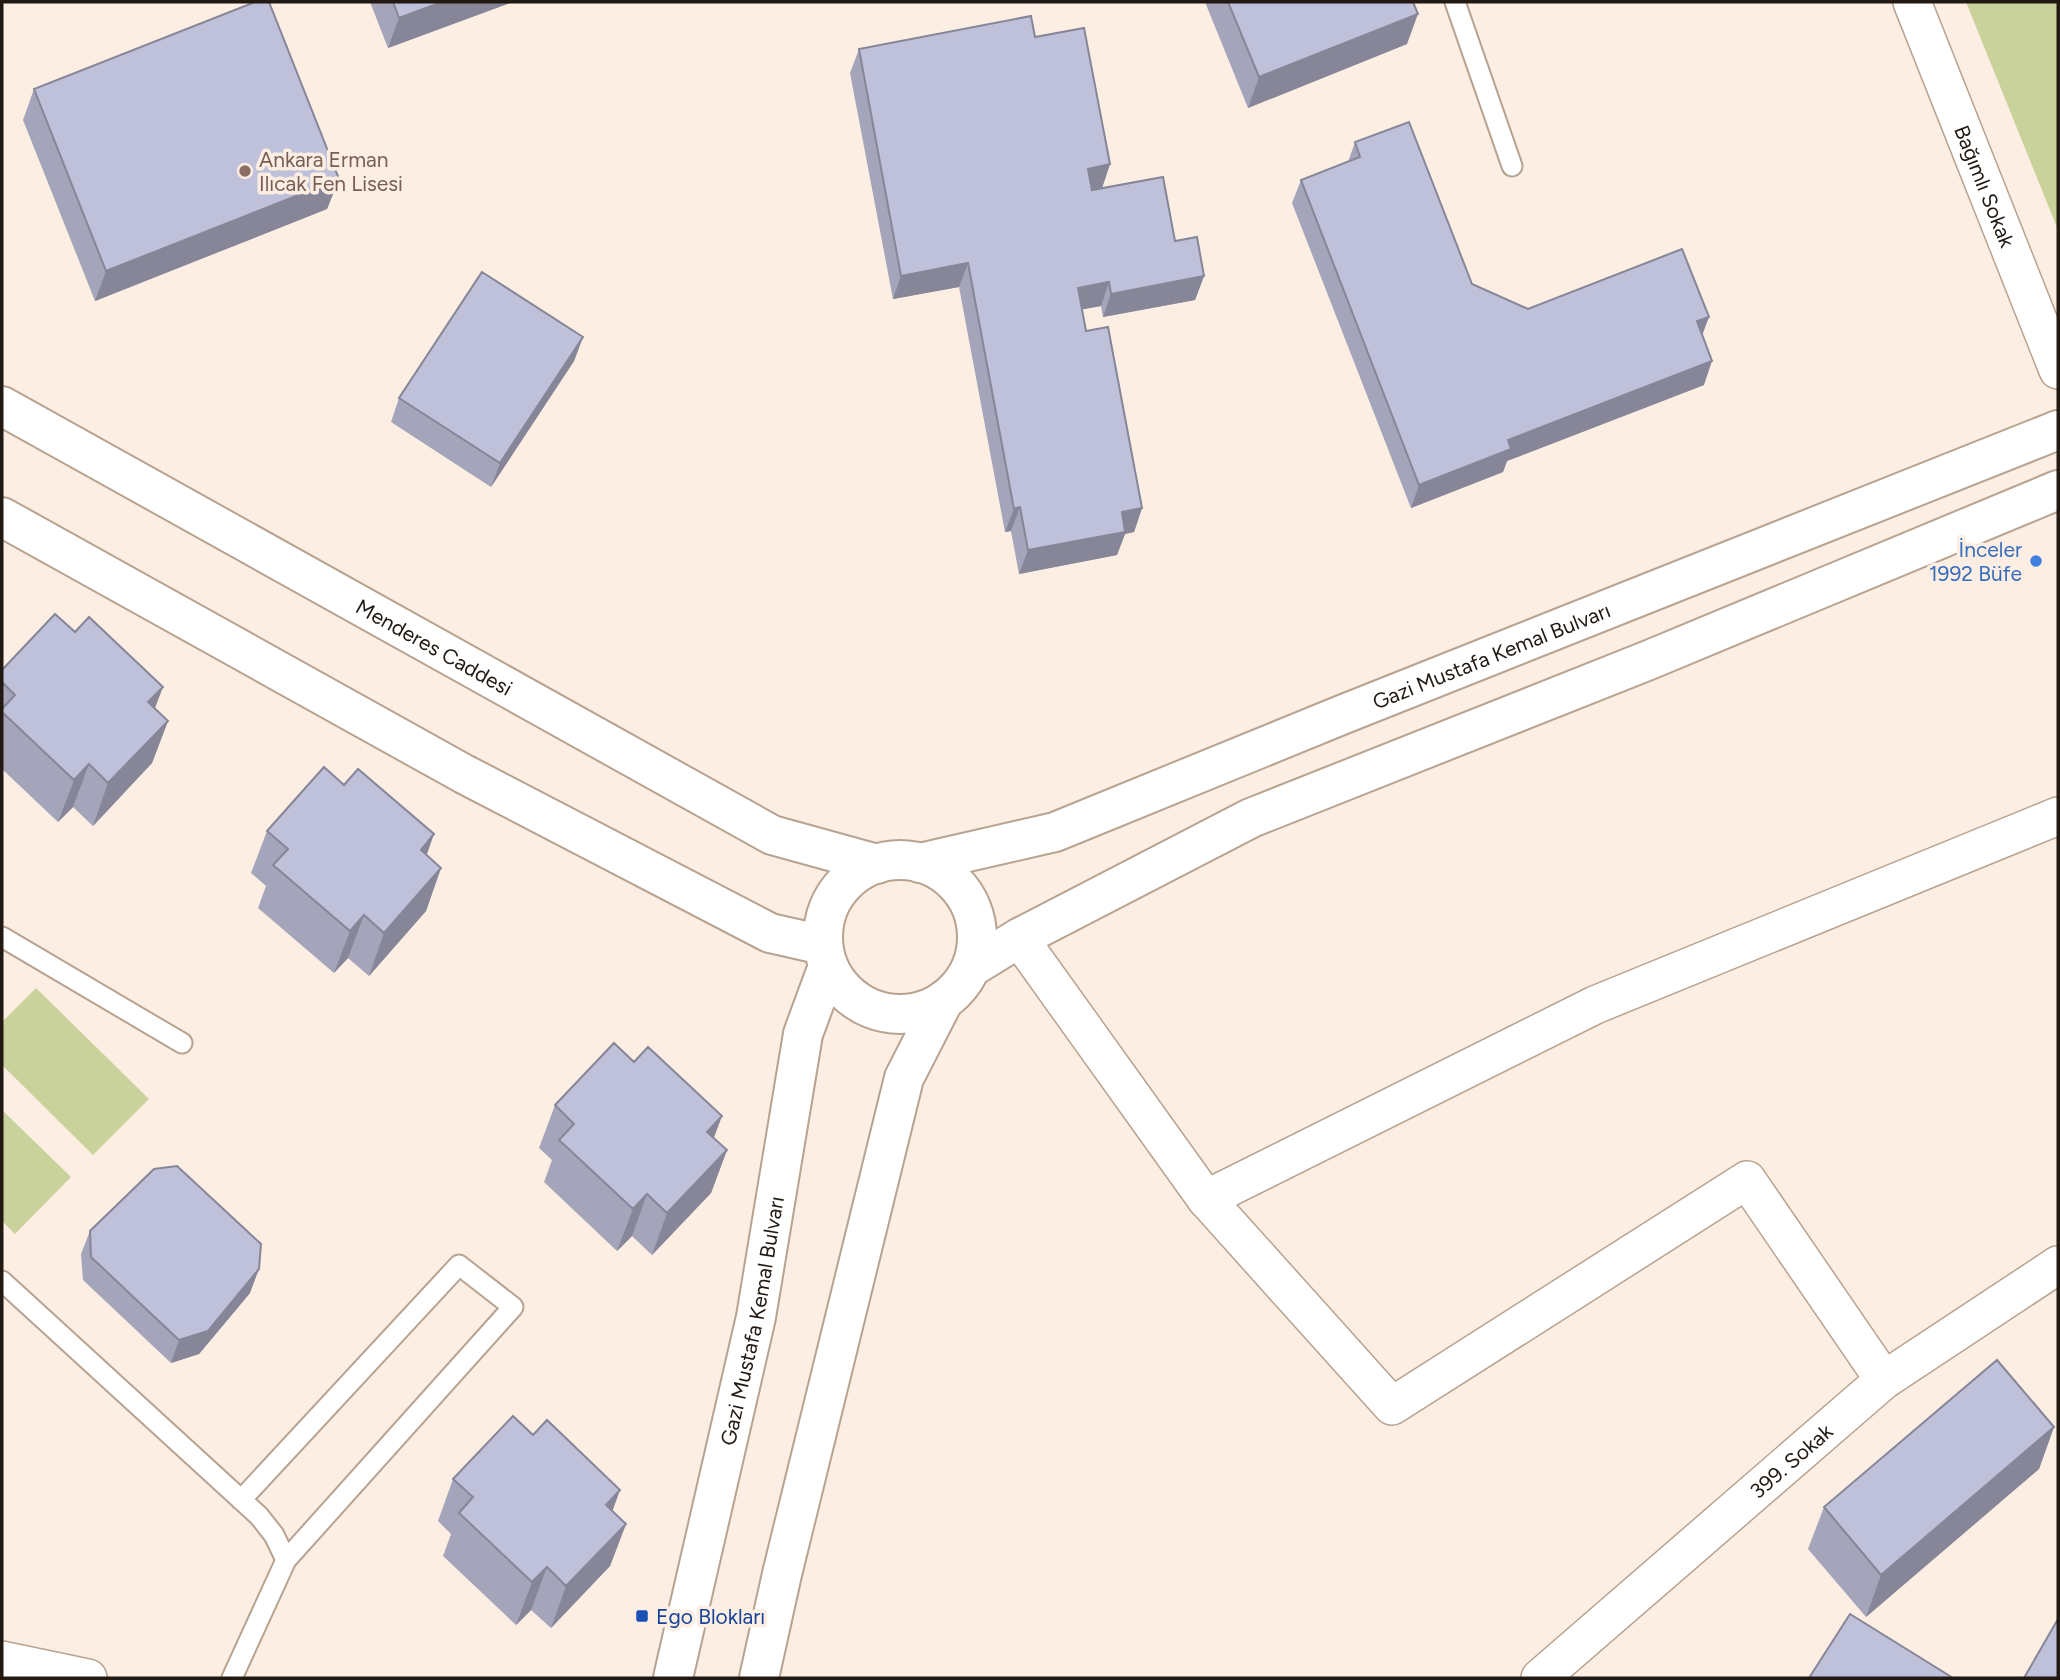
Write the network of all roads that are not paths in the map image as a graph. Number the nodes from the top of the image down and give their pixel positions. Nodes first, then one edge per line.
1 (1455, 2) edge
2 (1912, 2) edge
3 (1512, 166) dead end
4 (2058, 370) edge
5 (2, 406) edge
6 (2058, 430) edge
7 (2058, 490) edge
8 (2, 517) edge
9 (2058, 816) edge
10 (920, 863) junction
11 (877, 864) junction
12 (2, 937) edge
13 (1019, 938) junction
14 (826, 956) junction
15 (972, 967) junction
16 (944, 1000) junction
17 (182, 1043) dead end
18 (1206, 1199) junction
19 (2058, 1265) edge
20 (2, 1281) edge
21 (1884, 1380) junction
22 (241, 1500) junction
23 (286, 1560) junction
24 (2, 1660) edge
25 (89, 1678) edge
26 (232, 1678) edge
27 (673, 1678) edge
28 (759, 1678) edge
29 (1539, 1678) edge

1 - 3 lane
2 - 4 street, Bağımlı Sokak
5 - 11 main road, Menderes Caddesi
6 - 10 main road, Gazi Mustafa Kemal Bulvarı
7 - 13 main road
8 - 14 main road
9 - 18 street
10 - 11 main road
10 - 15 main road
11 - 14 main road
12 - 17 lane
13 - 15 main road
13 - 18 street
14 - 16 main road
14 - 27 main road, Gazi Mustafa Kemal Bulvarı
15 - 16 main road
16 - 28 main road
18 - 21 street
19 - 21 street, 399. Sokak
20 - 22 lane
21 - 29 street, 399. Sokak
22 - 23 lane
22 - 23 lane
23 - 26 lane
24 - 25 street

